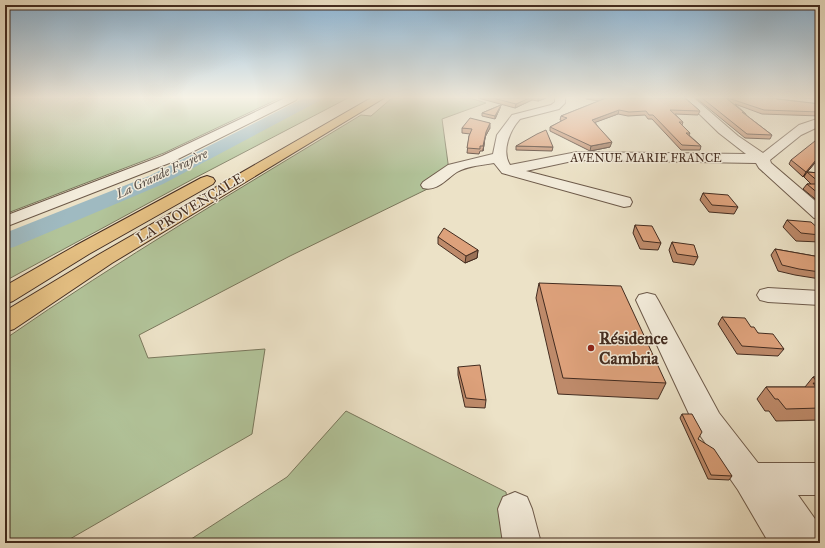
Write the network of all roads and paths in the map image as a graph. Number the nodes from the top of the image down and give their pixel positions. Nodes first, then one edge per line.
1 (240, 124) edge
2 (312, 124) edge
3 (335, 124) edge
4 (493, 124) dead end
5 (509, 124) edge
6 (717, 124) edge
7 (811, 124) edge
8 (506, 127) junction
9 (763, 159) junction
10 (504, 163) junction
11 (429, 185) dead end
12 (624, 202) dead end
13 (820, 214) edge
14 (5, 222) edge
15 (768, 295) dead end
16 (5, 296) edge
17 (820, 298) edge
18 (647, 300) dead end
19 (5, 322) edge
20 (758, 479) junction
21 (820, 479) edge
22 (514, 509) dead end
23 (522, 543) edge
24 (790, 543) edge
25 (810, 543) edge

1 - 14 street
2 - 16 highway, LA PROVENÇALE
3 - 19 highway, LA PROVENÇALE
4 - 8 street
5 - 8 street
6 - 9 street
7 - 9 street
8 - 10 street
9 - 10 street, AVENUE MARIE FRANCE
9 - 13 street
10 - 11 street, AVENUE MARIE FRANCE
10 - 12 street
15 - 17 street
18 - 20 street
20 - 21 street
20 - 24 street
20 - 25 street
22 - 23 street

